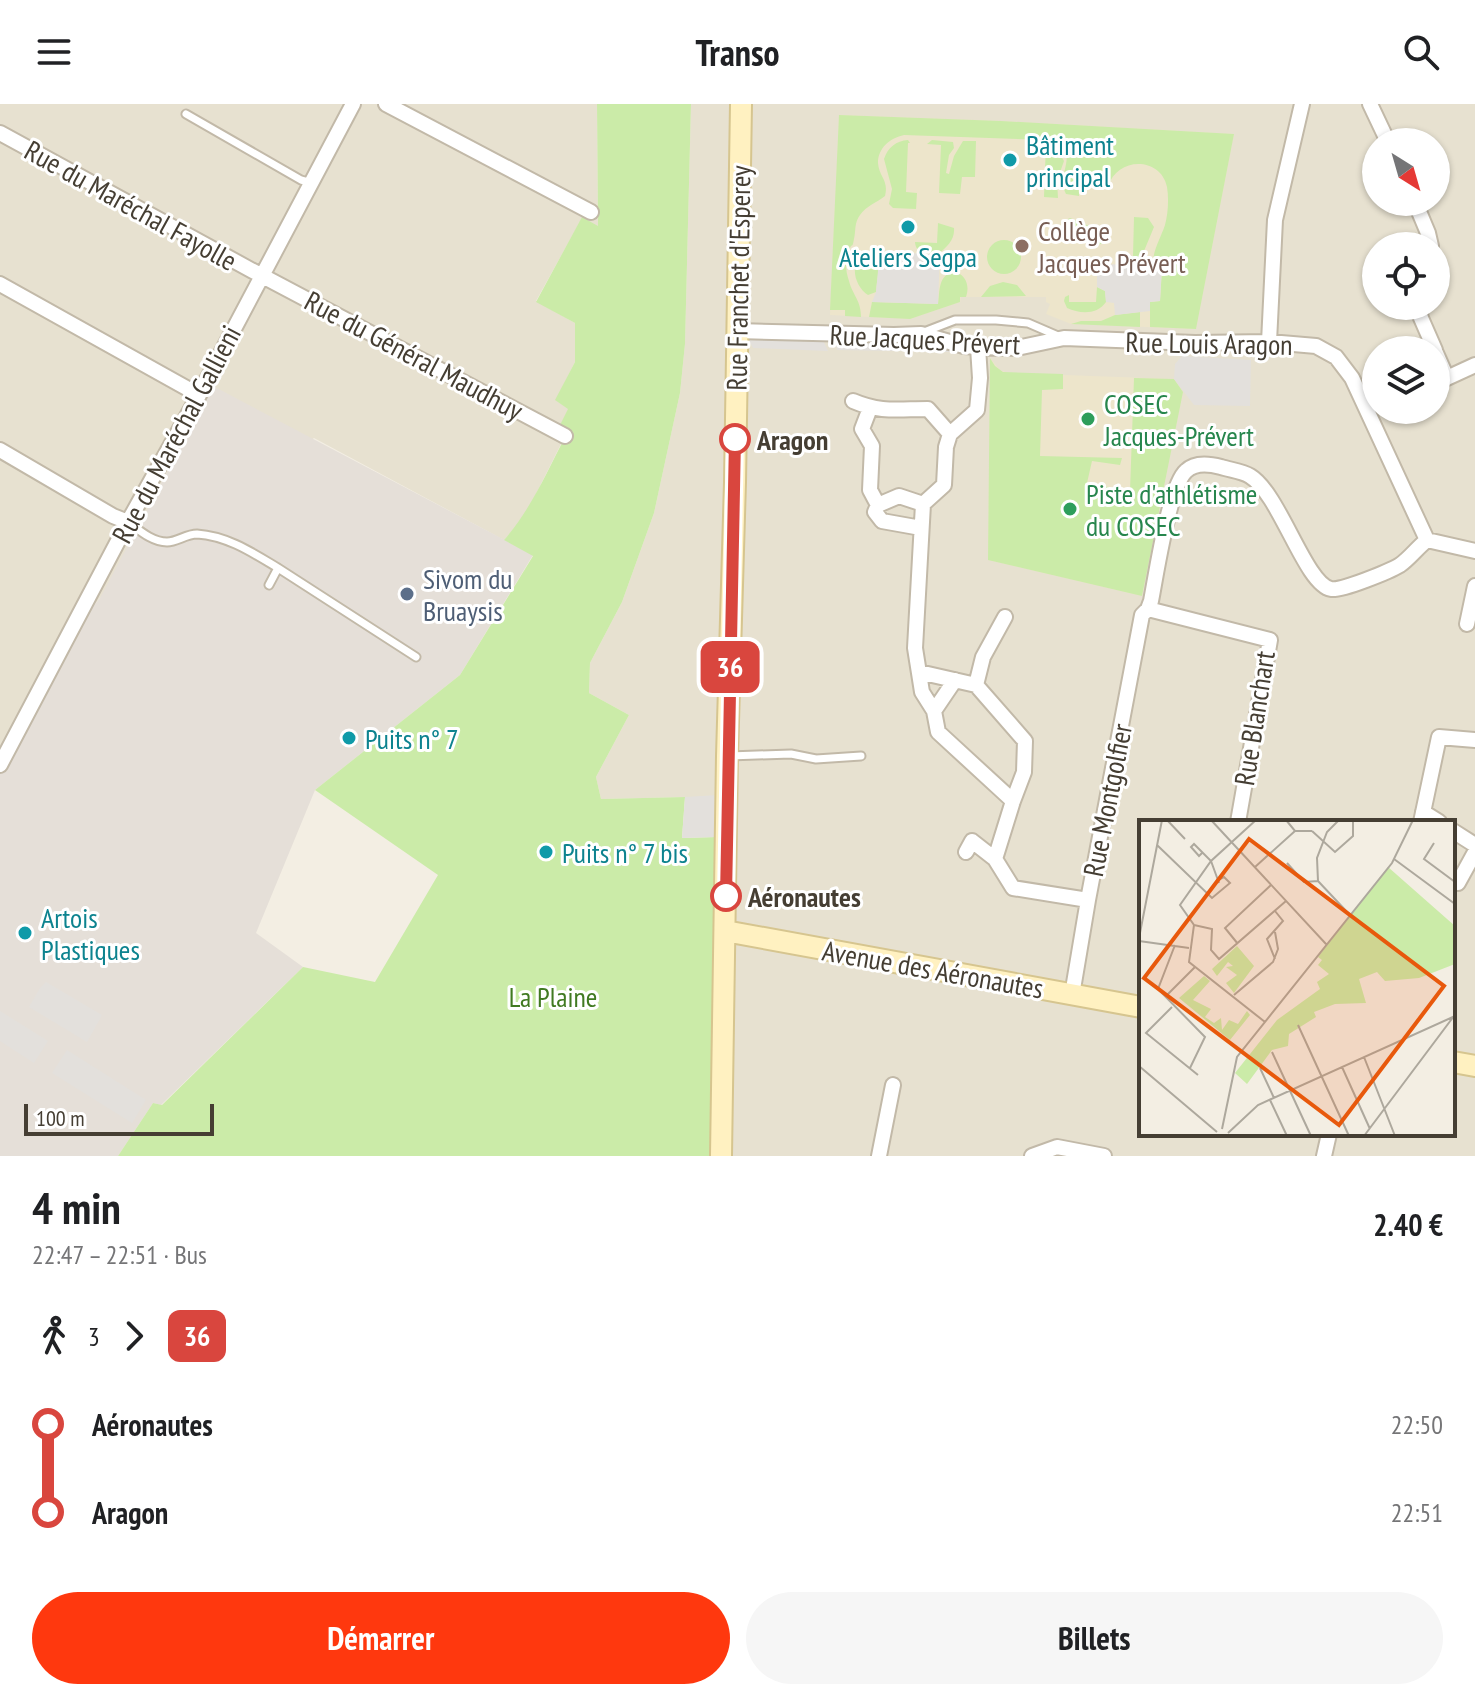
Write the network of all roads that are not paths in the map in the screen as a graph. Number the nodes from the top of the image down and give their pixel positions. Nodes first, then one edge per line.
1 (353, 104) edge
2 (386, 104) edge
3 (741, 104) edge
4 (1302, 104) edge
5 (1370, 104) edge
6 (186, 114) dead end
7 (1381, 128) edge
8 (0, 133) edge
9 (312, 183) junction
10 (591, 212) dead end
11 (262, 275) junction
12 (0, 284) edge
13 (737, 331) junction
14 (921, 334) junction
15 (1064, 338) junction
16 (1269, 342) junction
17 (978, 347) junction
18 (1475, 365) edge
19 (1450, 377) edge
20 (199, 395) junction
21 (1362, 395) edge
22 (853, 401) dead end
23 (870, 408) junction
24 (1377, 424) edge
25 (950, 434) junction
26 (565, 436) dead end
27 (0, 450) edge
28 (923, 504) junction
29 (878, 505) junction
30 (128, 522) junction
31 (921, 528) junction
32 (1427, 540) junction
33 (1475, 551) edge
34 (278, 568) junction
35 (269, 585) dead end
36 (1475, 586) edge
37 (1148, 609) junction
38 (1005, 617) dead end
39 (1467, 624) dead end
40 (416, 657) dead end
41 (919, 672) junction
42 (955, 680) junction
43 (976, 685) junction
44 (934, 711) junction
45 (1475, 740) edge
46 (727, 756) junction
47 (861, 756) dead end
48 (0, 765) edge
49 (1013, 801) junction
50 (1422, 817) edge
51 (1238, 820) edge
52 (1455, 832) edge
53 (1475, 845) edge
54 (966, 852) dead end
55 (1475, 852) edge
56 (995, 859) junction
57 (1455, 883) edge
58 (1088, 900) junction
59 (725, 931) junction
60 (1072, 995) junction
61 (1139, 1007) edge
62 (1455, 1062) edge
63 (1475, 1066) edge
64 (893, 1085) dead end
65 (1329, 1136) edge
66 (721, 1156) edge
67 (879, 1156) edge
68 (1032, 1156) edge
69 (1104, 1156) edge
70 (1324, 1156) edge

1 - 9 street, Rue du Maréchal Gallieni
2 - 10 street
3 - 13 street, Rue Franchet d'Esperey
4 - 16 street
5 - 7 street
6 - 9 lane
8 - 11 street, Rue du Maréchal Fayolle
9 - 11 street, Rue du Maréchal Gallieni
11 - 20 street, Rue du Maréchal Gallieni
11 - 26 street, Rue du Général Maudhuy
12 - 20 street
13 - 14 street, Rue Jacques Prévert
13 - 46 street, Rue Franchet d'Esperey
14 - 15 lane
14 - 17 street, Rue Jacques Prévert
15 - 16 street, Rue Louis Aragon
15 - 17 street, Rue Jacques Prévert
16 - 21 street, Rue Louis Aragon
17 - 25 street
18 - 19 street
20 - 30 street, Rue du Maréchal Gallieni
22 - 23 street
23 - 25 street
23 - 29 street
24 - 32 street, Rue Louis Aragon
25 - 28 street
27 - 30 street
28 - 29 street
28 - 31 street
29 - 31 street
30 - 34 lane
30 - 48 street, Rue du Maréchal Gallieni
31 - 41 street
32 - 33 street
32 - 37 street, Rue Montgolfier
34 - 35 lane
34 - 40 lane
36 - 39 street
37 - 51 street, Rue Blanchart
37 - 58 street, Rue Montgolfier
38 - 43 street
41 - 42 street
41 - 44 street
42 - 43 street
42 - 44 street
43 - 49 street
44 - 49 street
45 - 50 street
46 - 47 lane
46 - 59 street, Rue Franchet d'Esperey
49 - 56 street
52 - 53 street
54 - 56 street
55 - 57 street
56 - 58 street
58 - 60 street, Rue Montgolfier
59 - 60 street, Avenue des Aéronautes
59 - 66 street, Rue Franchet d'Esperey
60 - 61 street, Avenue des Aéronautes
62 - 63 street
64 - 67 street
65 - 70 street
68 - 69 street

